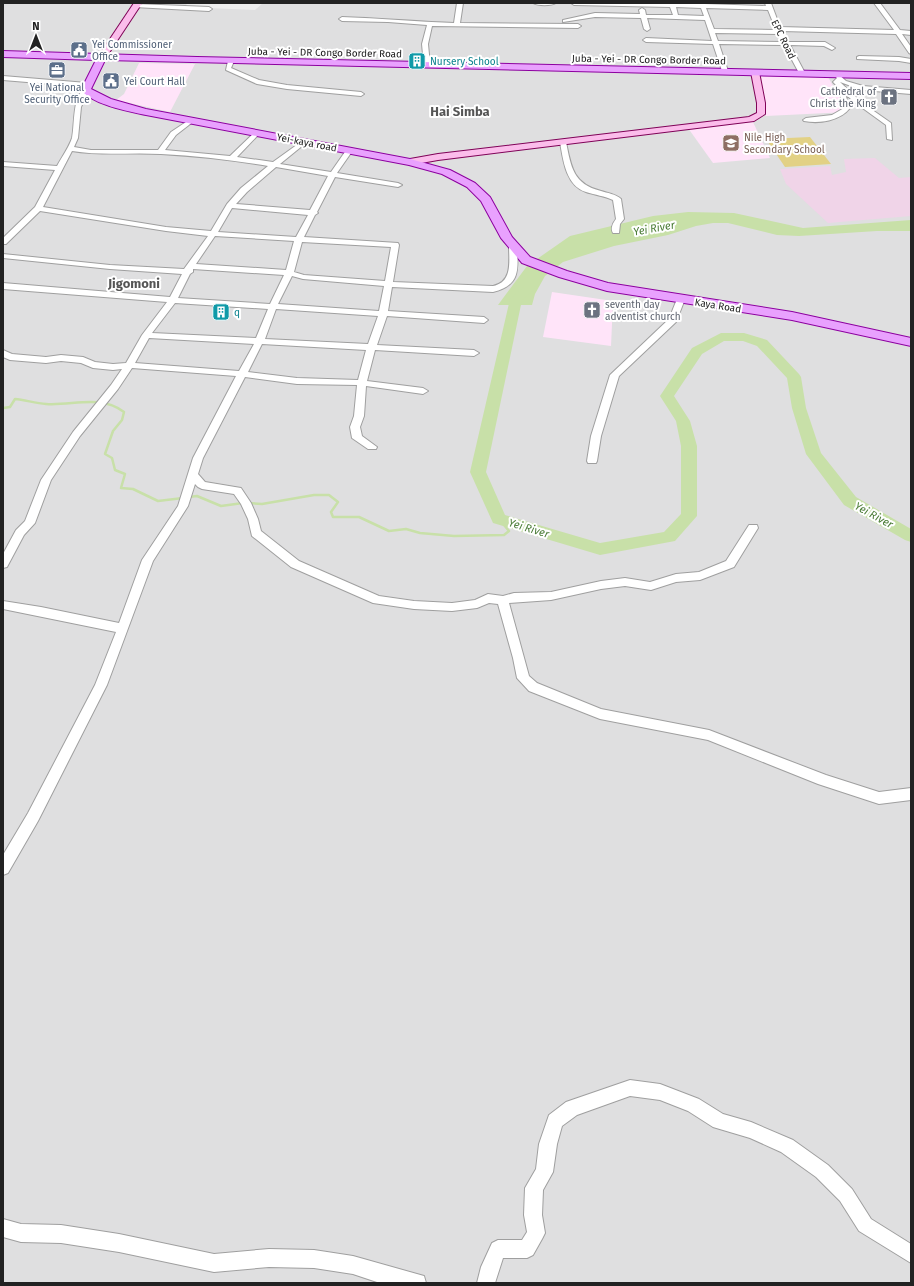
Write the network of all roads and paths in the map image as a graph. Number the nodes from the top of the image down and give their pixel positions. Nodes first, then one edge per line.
1 (460, 3) edge
2 (536, 3) edge
3 (553, 3) edge
4 (574, 3) edge
5 (877, 3) edge
6 (604, 4) edge
7 (641, 4) edge
8 (137, 5) edge
9 (672, 5) edge
10 (703, 6) junction
11 (768, 6) edge
12 (208, 8) dead end
13 (611, 16) junction
14 (643, 16) junction
15 (676, 17) junction
16 (706, 18) junction
17 (342, 19) dead end
18 (430, 24) junction
19 (457, 24) junction
20 (551, 26) junction
21 (578, 26) dead end
22 (647, 29) dead end
23 (779, 30) junction
24 (712, 31) junction
25 (811, 31) junction
26 (898, 32) junction
27 (911, 33) edge
28 (646, 40) dead end
29 (715, 43) junction
30 (786, 43) junction
31 (832, 48) dead end
32 (911, 52) edge
33 (3, 54) edge
34 (102, 57) junction
35 (859, 58) dead end
36 (231, 61) junction
37 (911, 61) edge
38 (427, 65) junction
39 (725, 71) junction
40 (755, 72) junction
41 (802, 73) junction
42 (911, 76) edge
43 (3, 78) edge
44 (839, 79) junction
45 (86, 87) junction
46 (911, 92) edge
47 (361, 94) dead end
48 (192, 120) junction
49 (806, 120) dead end
50 (258, 132) junction
51 (890, 139) dead end
52 (305, 141) junction
53 (563, 142) junction
54 (70, 148) junction
55 (349, 150) junction
56 (160, 152) junction
57 (232, 158) junction
58 (410, 162) junction
59 (3, 164) edge
60 (275, 164) junction
61 (59, 168) junction
62 (332, 175) junction
63 (398, 185) dead end
64 (230, 206) junction
65 (38, 208) junction
66 (314, 213) junction
67 (616, 231) dead end
68 (213, 234) junction
69 (299, 239) junction
70 (3, 242) edge
71 (513, 246) junction
72 (3, 256) edge
73 (526, 260) joint
74 (190, 269) junction
75 (289, 274) junction
76 (389, 284) junction
77 (3, 286) edge
78 (681, 299) junction
79 (173, 300) junction
80 (273, 306) junction
81 (383, 314) junction
82 (484, 320) dead end
83 (146, 335) junction
84 (260, 340) junction
85 (911, 342) edge
86 (371, 348) junction
87 (3, 353) edge
88 (474, 353) dead end
89 (130, 365) junction
90 (242, 374) junction
91 (362, 383) junction
92 (423, 391) dead end
93 (372, 447) dead end
94 (592, 461) dead end
95 (193, 474) junction
96 (753, 528) dead end
97 (3, 564) edge
98 (503, 600) junction
99 (3, 605) edge
100 (124, 629) junction
101 (911, 794) edge
102 (3, 868) edge
103 (3, 1228) edge
104 (911, 1254) edge
105 (417, 1283) edge
106 (486, 1283) edge

1 - 19 street
2 - 3 street
4 - 6 street
5 - 26 street
6 - 7 street
6 - 13 street
7 - 9 street
7 - 14 street
8 - 12 street
8 - 34 street
9 - 10 street
9 - 15 street
10 - 11 street
10 - 16 street
11 - 23 street, EPC Road
13 - 14 street
13 - 20 street
14 - 15 street
14 - 22 street
15 - 16 street
16 - 24 street
17 - 18 street
18 - 19 street
18 - 38 street
19 - 20 street
20 - 21 street
23 - 24 street
23 - 25 street
23 - 30 street, EPC Road
24 - 29 street
25 - 26 street
25 - 30 street
26 - 27 street
26 - 32 street
28 - 29 street
29 - 30 street
29 - 39 street
30 - 31 street
30 - 41 street, EPC Road
33 - 34 main road, Juba - Yei - DR Congo Border Road
34 - 36 main road, Juba - Yei - DR Congo Border Road
34 - 45 main road
35 - 37 street
36 - 38 main road, Juba - Yei - DR Congo Border Road
36 - 47 street
38 - 39 main road, Juba - Yei - DR Congo Border Road
39 - 40 main road, Juba - Yei - DR Congo Border Road
40 - 41 main road, Juba - Yei - DR Congo Border Road
40 - 53 street
41 - 44 main road, Juba - Yei - DR Congo Border Road
42 - 44 main road, Juba - Yei - DR Congo Border Road
43 - 45 street
44 - 46 street
44 - 49 street
44 - 51 street
45 - 48 main road, Yei-kaya road
45 - 54 street
48 - 50 main road, Yei-kaya road
48 - 56 street
50 - 52 main road, Yei-kaya road
50 - 57 street
52 - 55 main road, Yei-kaya road
52 - 60 street
53 - 58 street
53 - 67 street
54 - 56 street
54 - 61 street
55 - 58 main road, Yei-kaya road
55 - 62 street
56 - 57 street
57 - 60 street
58 - 71 main road, Yei-kaya road
59 - 61 street
60 - 62 street
60 - 64 street
61 - 65 street
62 - 63 street
62 - 66 street
64 - 66 street
64 - 68 street
65 - 68 street
65 - 70 street
66 - 69 street
68 - 69 street
68 - 74 street
69 - 75 street
69 - 76 street
71 - 73 main road, Yei-kaya road
71 - 76 street
72 - 74 street
73 - 78 main road, Kaya Road
74 - 75 street
74 - 79 street
75 - 76 street
75 - 80 street
76 - 81 street
77 - 79 street
78 - 85 main road, Kaya Road
78 - 94 street
79 - 80 street
79 - 83 street
80 - 81 street
80 - 84 street
81 - 82 street
81 - 86 street
83 - 84 street
83 - 89 street
84 - 86 street
84 - 90 street
86 - 88 street
86 - 91 street
87 - 89 street
89 - 90 street
89 - 97 street
90 - 91 street
90 - 95 street
91 - 92 street
91 - 93 street
95 - 98 street
95 - 100 street
96 - 98 street
98 - 101 street
99 - 100 street
100 - 102 street
103 - 105 street
104 - 106 street

